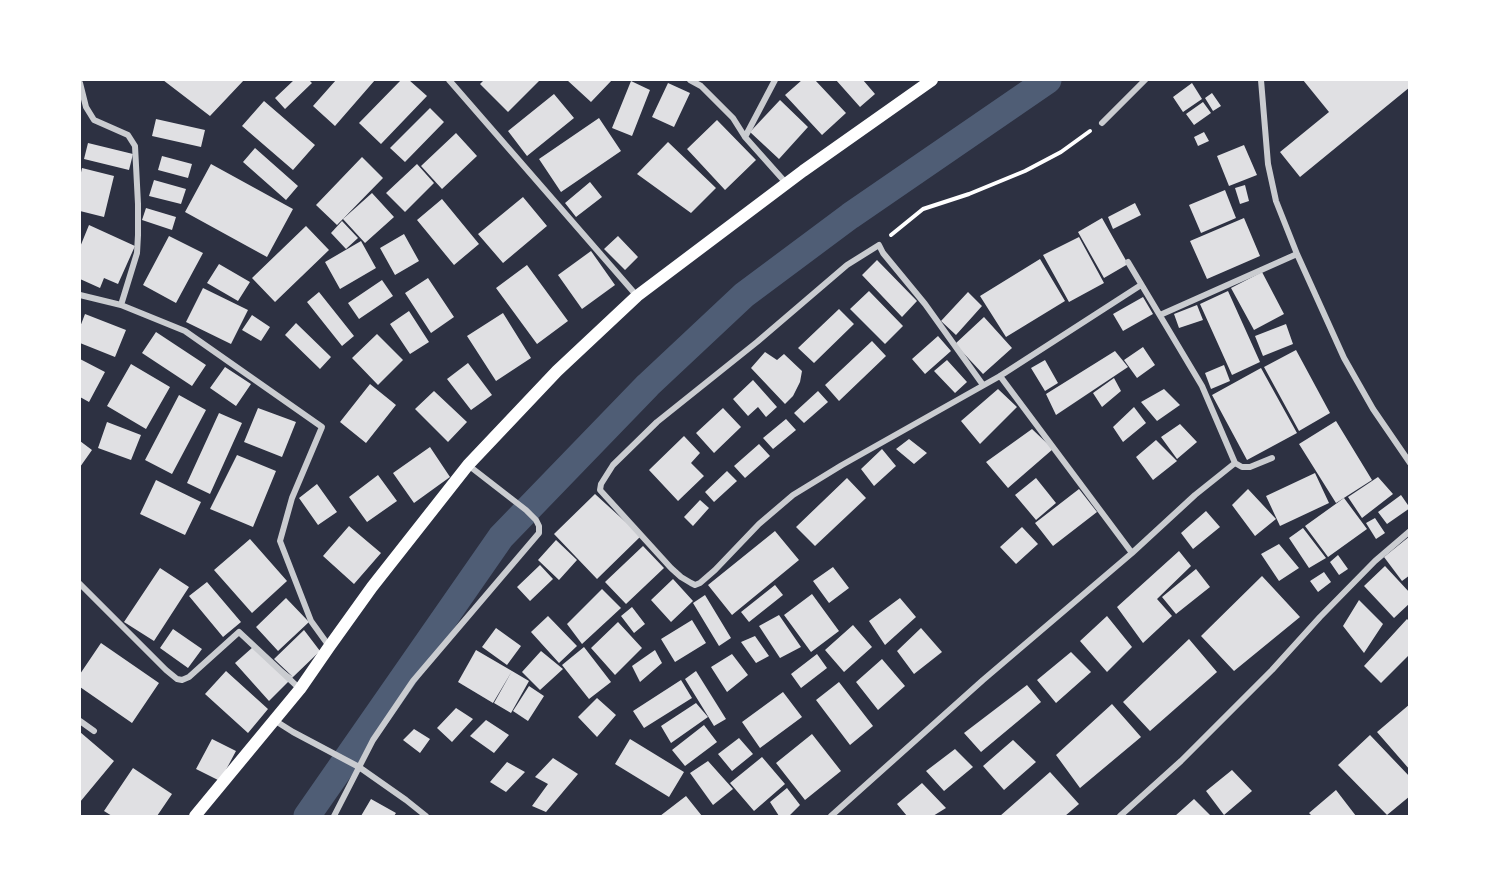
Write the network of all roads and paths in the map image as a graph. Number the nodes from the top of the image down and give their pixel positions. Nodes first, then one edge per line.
1 (449, 80) edge
2 (690, 80) edge
3 (775, 80) edge
4 (932, 80) edge
5 (1145, 80) edge
6 (1260, 80) edge
7 (80, 83) edge
8 (1102, 123) joint
9 (745, 136) junction
10 (786, 183) junction
11 (879, 245) junction
12 (1297, 254) junction
13 (1128, 262) dead end
14 (1141, 285) junction
15 (80, 295) edge
16 (637, 296) junction
17 (121, 305) junction
18 (1160, 315) junction
19 (1000, 376) junction
20 (983, 385) junction
21 (1272, 458) dead end
22 (1410, 463) edge
23 (1235, 464) junction
24 (468, 465) junction
25 (1410, 531) edge
26 (1132, 553) junction
27 (80, 584) edge
28 (329, 646) junction
29 (300, 689) junction
30 (274, 720) junction
31 (80, 721) edge
32 (94, 730) dead end
33 (359, 767) junction
34 (195, 816) edge
35 (334, 816) edge
36 (426, 816) edge
37 (831, 816) edge
38 (1120, 816) edge

1 - 16 street
2 - 9 street
3 - 9 street
4 - 10 main road
5 - 8 street
6 - 12 street
7 - 17 street
8 - 11 path
9 - 10 street
10 - 16 main road
11 - 20 street
11 - 20 street
12 - 18 street
12 - 22 street
13 - 14 street
14 - 18 street
14 - 19 street
15 - 17 street
16 - 24 main road
17 - 28 street
18 - 23 street
19 - 20 street
19 - 26 street
21 - 23 street
23 - 26 street
24 - 28 main road
24 - 33 street
25 - 38 street
26 - 37 street
27 - 29 street
28 - 29 main road
29 - 30 main road
30 - 33 street
30 - 34 main road
31 - 32 street
33 - 35 street
33 - 36 street

